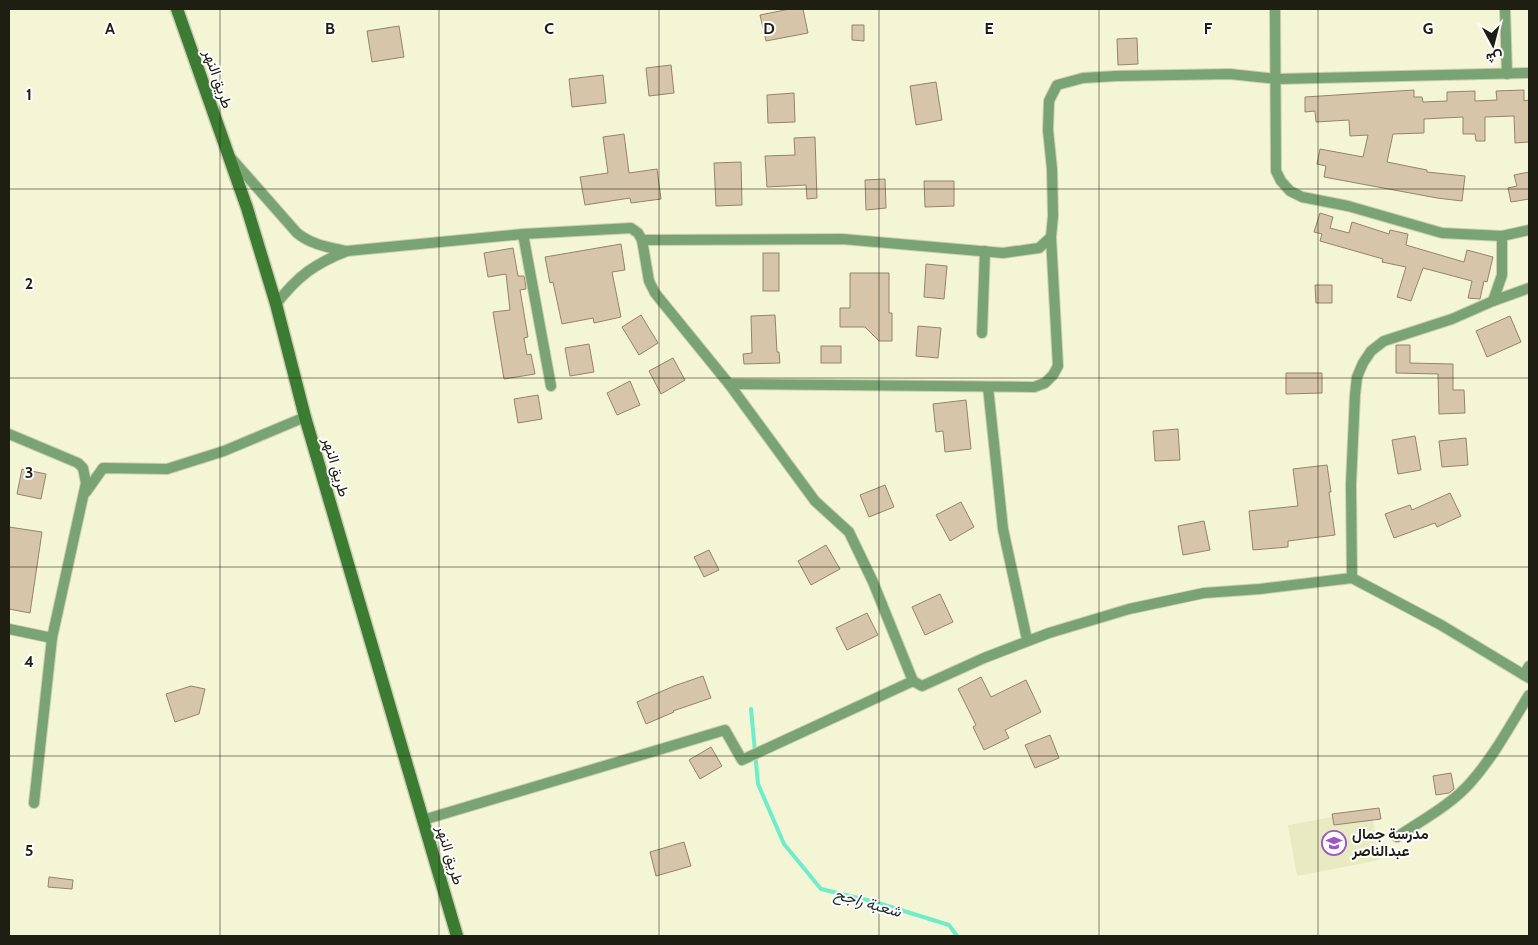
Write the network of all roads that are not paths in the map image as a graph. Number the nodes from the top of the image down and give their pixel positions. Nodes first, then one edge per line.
1 (178, 9) edge
2 (1276, 9) edge
3 (1505, 9) edge
4 (1529, 73) edge
5 (1507, 74) junction
6 (1277, 79) junction
7 (226, 152) junction
8 (1529, 230) edge
9 (523, 234) junction
10 (1502, 236) junction
11 (1051, 237) junction
12 (642, 240) junction
13 (347, 251) junction
14 (985, 251) junction
15 (1529, 288) edge
16 (1493, 301) junction
17 (276, 304) junction
18 (982, 333) dead end
19 (729, 384) junction
20 (551, 386) dead end
21 (988, 387) junction
22 (305, 417) junction
23 (9, 434) edge
24 (84, 495) junction
25 (1352, 578) junction
26 (9, 629) edge
27 (1026, 635) dead end
28 (52, 638) junction
29 (1527, 673) edge
30 (913, 681) junction
31 (1529, 695) edge
32 (34, 803) dead end
33 (423, 820) junction
34 (1397, 837) dead end
35 (458, 936) edge

1 - 7 main road, طريق النهر
2 - 6 street
3 - 5 street
4 - 5 street
5 - 6 street
6 - 10 street
6 - 11 street
7 - 13 street
7 - 17 main road, طريق النهر
8 - 10 street
9 - 12 street
9 - 13 street
9 - 20 street
10 - 16 street
11 - 14 street
11 - 21 street
12 - 14 street
12 - 19 street
13 - 17 street
14 - 18 street
15 - 16 street
16 - 25 street
17 - 22 main road, طريق النهر
19 - 21 street
19 - 30 street
21 - 27 street
22 - 24 street
22 - 33 main road, طريق النهر
23 - 24 street
24 - 28 street
25 - 29 street
25 - 30 street
26 - 28 street
28 - 32 street
30 - 33 street
31 - 34 street
33 - 35 main road, طريق النهر

